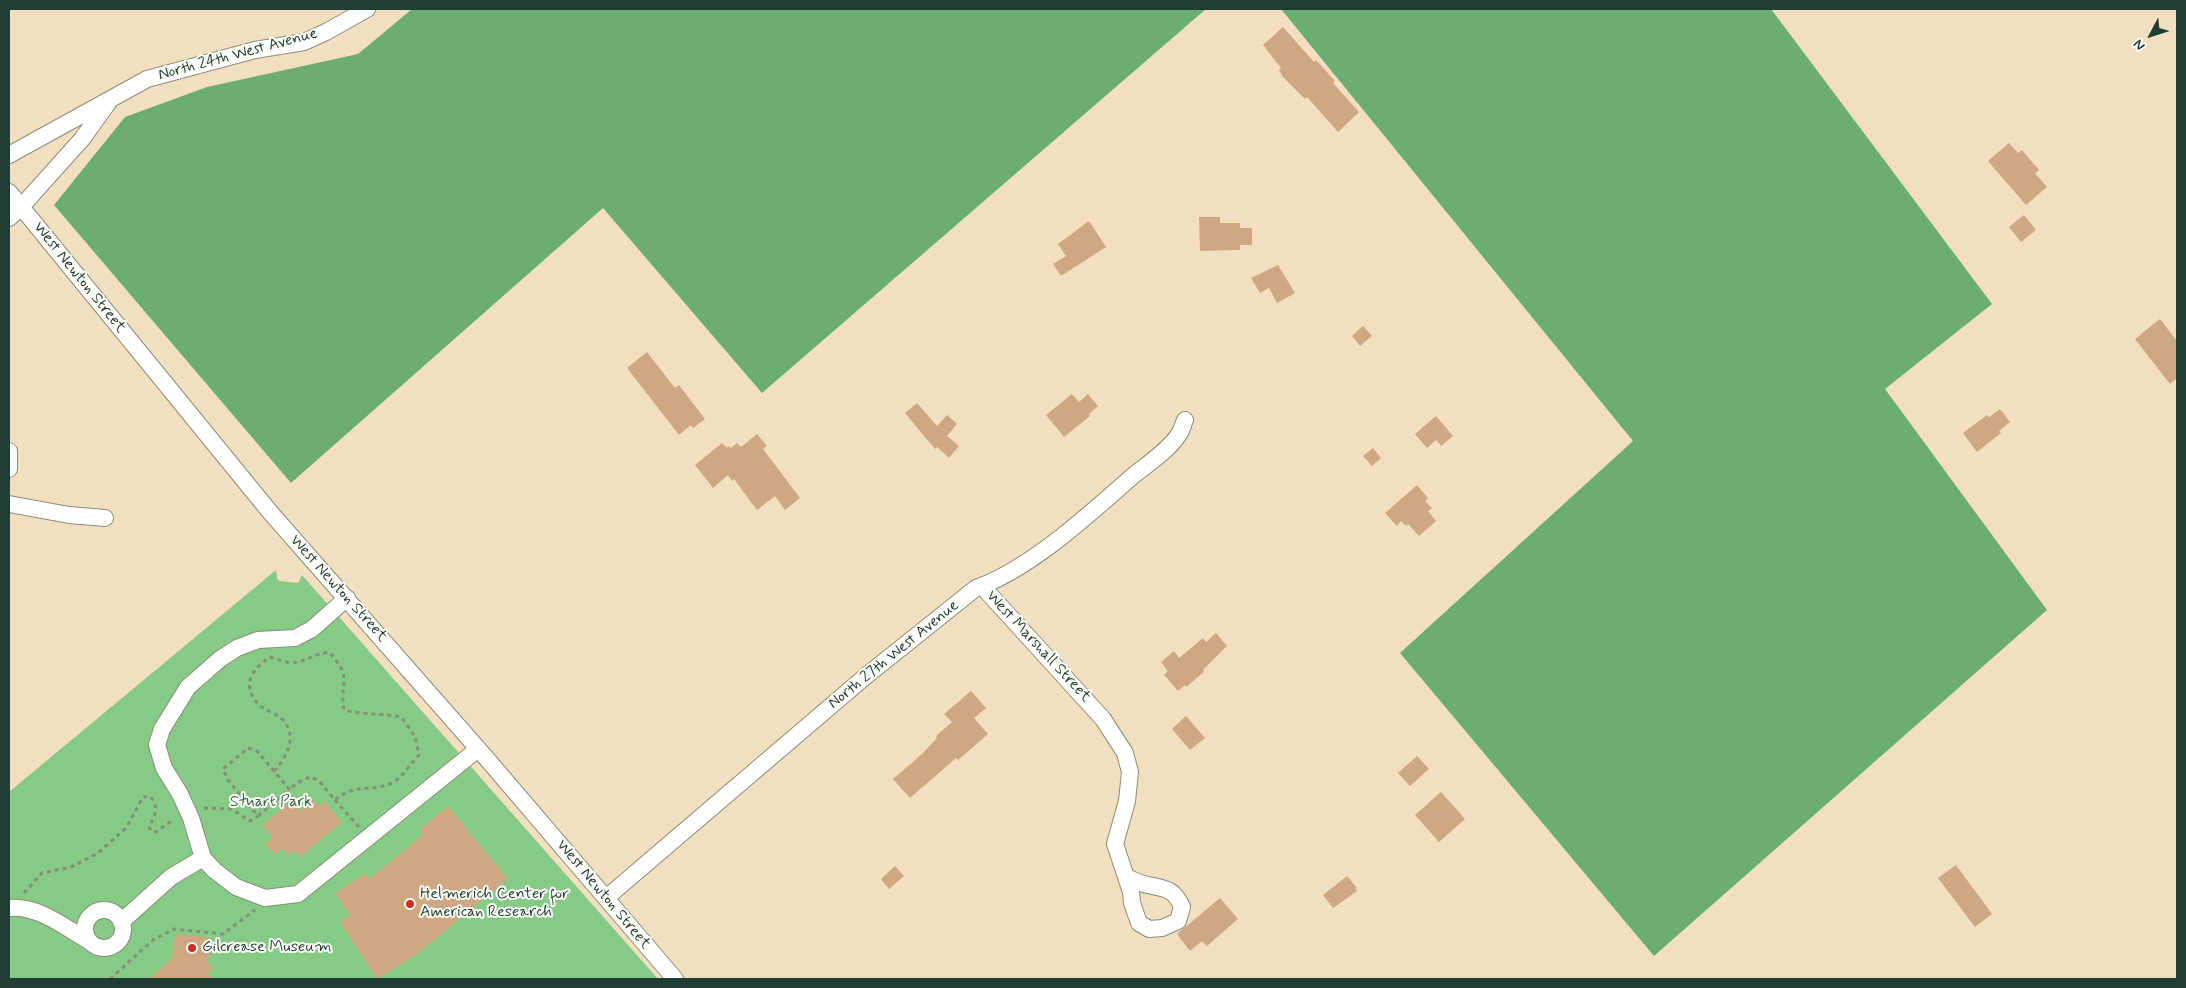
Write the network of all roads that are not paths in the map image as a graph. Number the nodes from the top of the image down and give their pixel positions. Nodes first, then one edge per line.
1 (367, 9) edge
2 (109, 102) junction
3 (9, 155) edge
4 (9, 192) edge
5 (21, 208) junction
6 (9, 218) edge
7 (1185, 420) dead end
8 (9, 452) edge
9 (9, 469) edge
10 (9, 504) edge
11 (105, 518) dead end
12 (982, 586) junction
13 (347, 598) junction
14 (478, 749) junction
15 (203, 858) junction
16 (1126, 878) dead end
17 (606, 898) junction
18 (14, 908) edge
19 (120, 922) junction
20 (89, 941) junction
21 (675, 979) edge

1 - 2 street, North 24th West Avenue
2 - 3 street, North 24th West Avenue
2 - 5 street, North 24th West Avenue
4 - 5 street, West Newton Street
5 - 6 street, North 24th West Avenue
5 - 13 street, West Newton Street
7 - 12 street, North 27th West Avenue
8 - 9 street
10 - 11 street
12 - 16 street, West Marshall Street
12 - 17 street, North 27th West Avenue
13 - 14 street, West Newton Street
13 - 15 street
14 - 15 street
14 - 17 street, West Newton Street
15 - 19 street
17 - 21 street, West Newton Street
18 - 20 street
19 - 20 street
19 - 20 street

